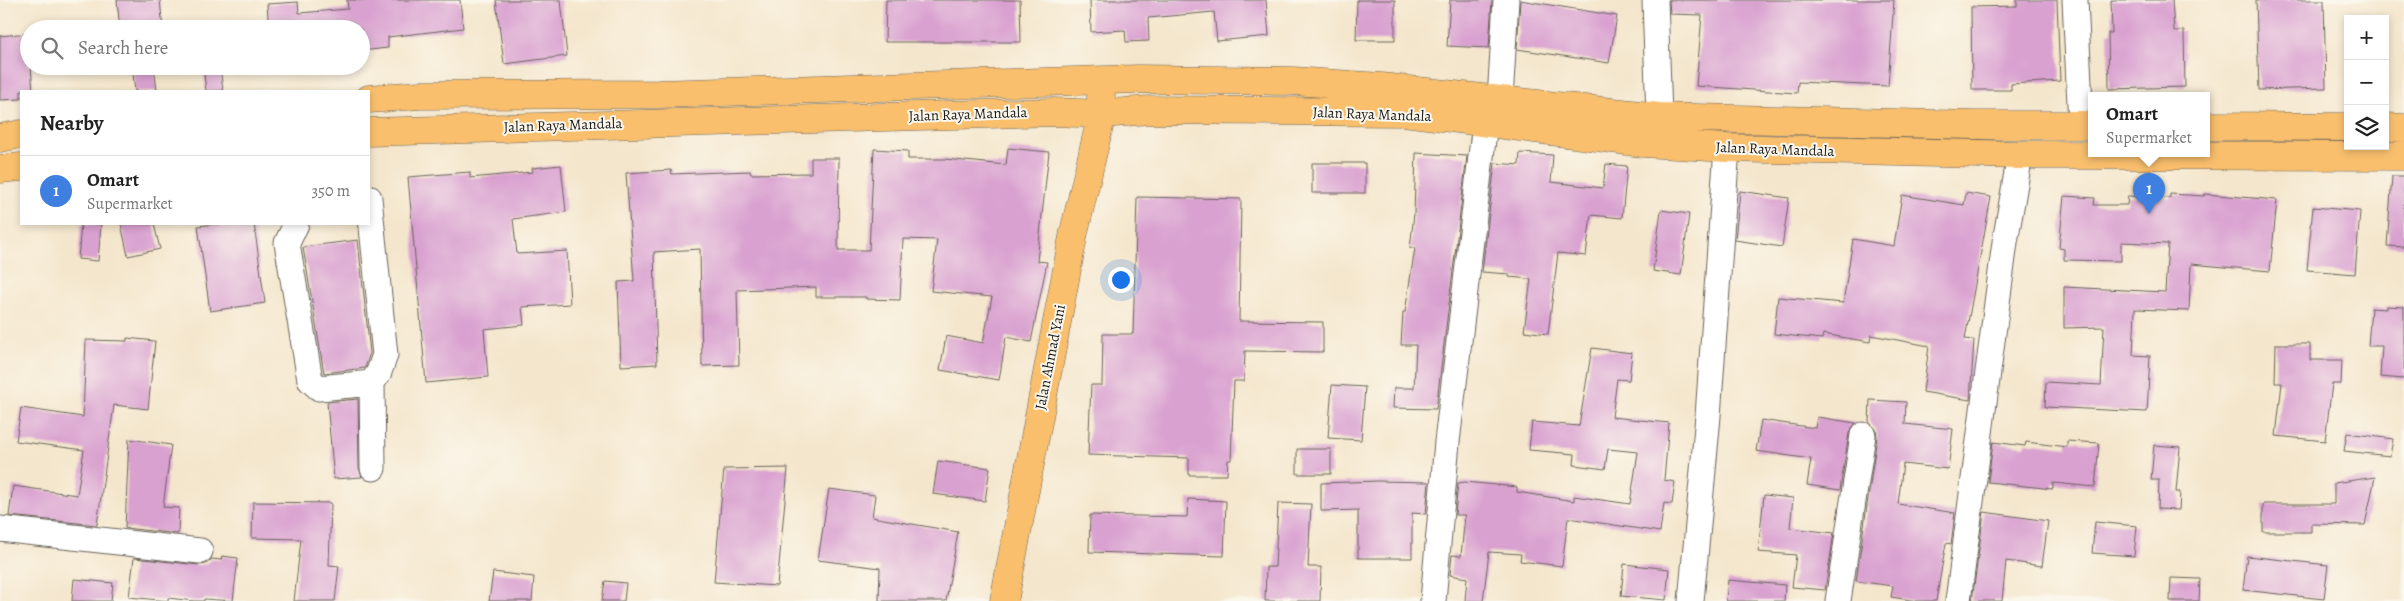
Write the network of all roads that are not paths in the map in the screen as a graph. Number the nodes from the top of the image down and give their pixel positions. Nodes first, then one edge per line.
1 (1506, 0) edge
2 (1655, 0) edge
3 (2075, 0) edge
4 (1101, 81) junction
5 (420, 95) junction
6 (370, 99) edge
7 (1500, 100) junction
8 (1102, 114) junction
9 (1659, 117) junction
10 (1485, 122) junction
11 (1975, 125) junction
12 (2086, 125) edge
13 (2210, 126) edge
14 (2344, 127) edge
15 (2389, 127) edge
16 (2404, 128) edge
17 (418, 130) junction
18 (370, 132) edge
19 (20, 134) edge
20 (0, 138) edge
21 (1727, 148) junction
22 (1972, 154) junction
23 (2020, 156) junction
24 (2088, 156) edge
25 (2210, 156) edge
26 (2404, 156) edge
27 (20, 167) edge
28 (0, 169) edge
29 (370, 208) edge
30 (296, 225) edge
31 (372, 383) junction
32 (1863, 435) dead end
33 (373, 468) dead end
34 (0, 529) edge
35 (200, 551) dead end
36 (1004, 601) edge
37 (1433, 601) edge
38 (1691, 601) edge
39 (1838, 601) edge
40 (1958, 601) edge

1 - 7 street
2 - 9 street
3 - 12 street
4 - 5 highway, Jalan Raya Mandala
4 - 7 highway, Jalan Raya Mandala
4 - 8 highway, Jalan Ahmad Yani
5 - 6 highway, Jalan Raya Mandala
5 - 17 highway
7 - 9 highway, Jalan Raya Mandala
8 - 10 highway, Jalan Raya Mandala
8 - 17 highway, Jalan Raya Mandala
8 - 36 highway, Jalan Ahmad Yani
9 - 11 highway, Jalan Raya Mandala
10 - 21 highway, Jalan Raya Mandala
10 - 37 street
11 - 12 highway, Jalan Raya Mandala
11 - 22 highway
13 - 14 highway
15 - 16 highway
17 - 18 highway, Jalan Raya Mandala
19 - 20 highway
21 - 22 highway, Jalan Raya Mandala
21 - 38 street
22 - 23 highway, Jalan Raya Mandala
23 - 24 highway, Jalan Raya Mandala
23 - 40 street
25 - 26 highway, Jalan Raya Mandala
27 - 28 highway
29 - 31 street
30 - 31 street
31 - 33 street
32 - 39 street
34 - 35 street

